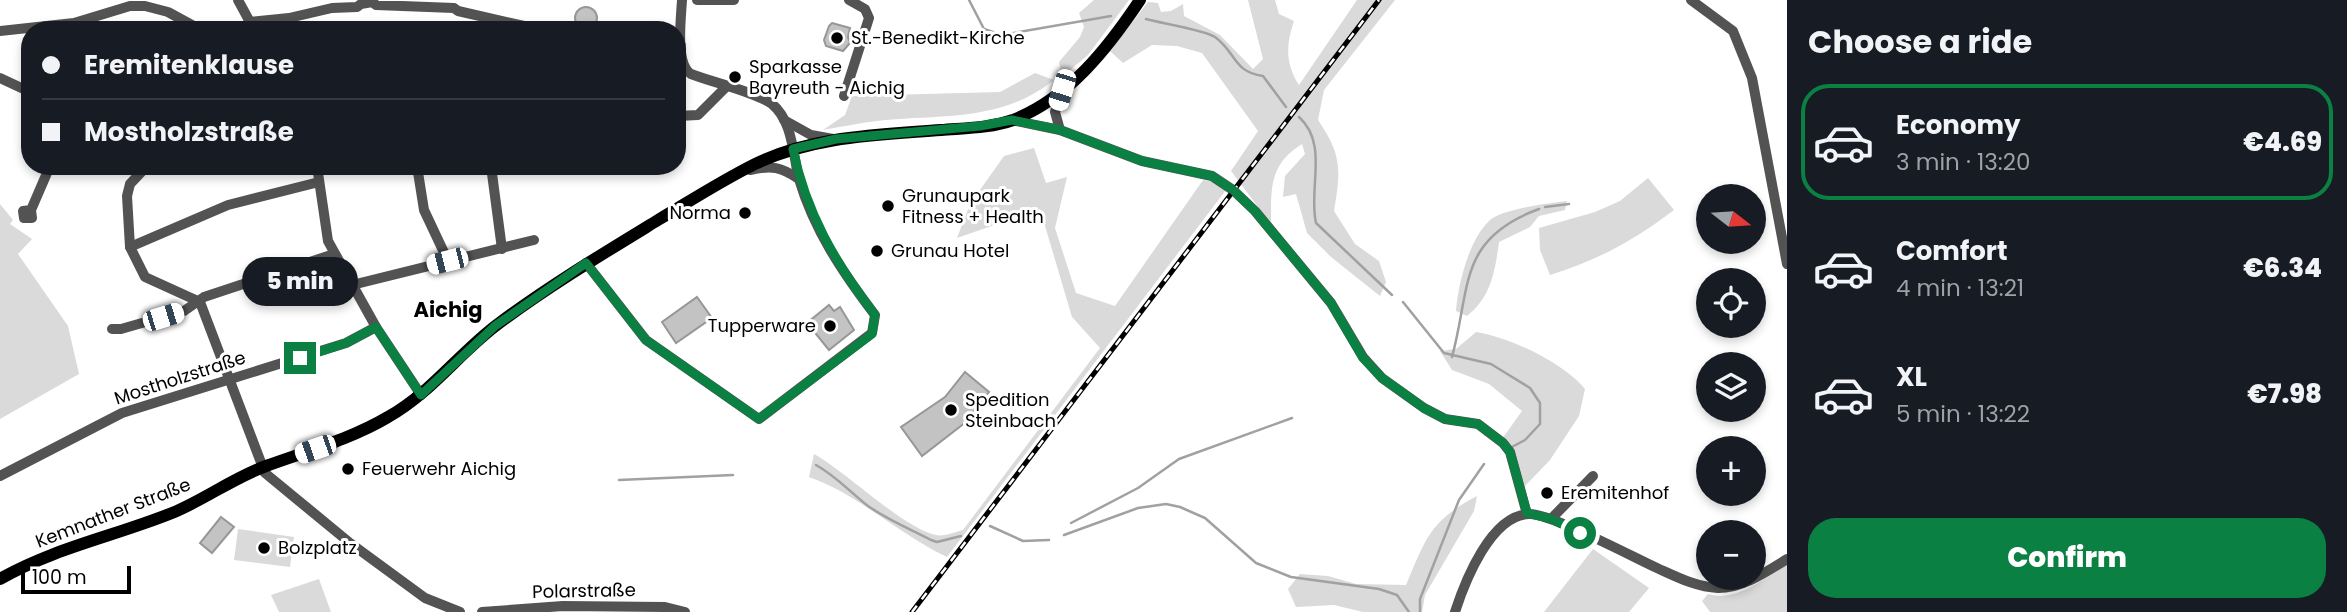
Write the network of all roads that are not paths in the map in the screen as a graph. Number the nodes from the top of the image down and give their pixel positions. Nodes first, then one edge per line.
1 (238, 0) edge
2 (682, 0) edge
3 (697, 0) edge
4 (734, 0) edge
5 (849, 0) edge
6 (1140, 0) edge
7 (1691, 0) edge
8 (81, 21) edge
9 (184, 21) edge
10 (249, 21) edge
11 (260, 21) edge
12 (502, 21) edge
13 (681, 21) edge
14 (21, 29) edge
15 (0, 31) edge
16 (686, 72) edge
17 (0, 78) edge
18 (726, 87) junction
19 (21, 88) edge
20 (1062, 90) junction
21 (844, 96) dead end
22 (686, 116) edge
23 (784, 120) junction
24 (1012, 120) junction
25 (1060, 130) junction
26 (836, 139) junction
27 (793, 149) junction
28 (735, 174) junction
29 (46, 175) edge
30 (139, 175) edge
31 (318, 175) edge
32 (418, 175) edge
33 (492, 175) edge
34 (799, 179) junction
35 (319, 182) junction
36 (31, 210) dead end
37 (534, 240) dead end
38 (130, 247) junction
39 (502, 249) junction
40 (334, 254) junction
41 (447, 261) junction
42 (586, 263) junction
43 (1787, 264) edge
44 (352, 285) junction
45 (200, 302) junction
46 (376, 327) junction
47 (112, 329) dead end
48 (230, 380) junction
49 (421, 395) junction
50 (262, 468) junction
51 (0, 476) edge
52 (1593, 476) dead end
53 (1527, 513) junction
54 (1551, 519) junction
55 (1787, 559) edge
56 (0, 579) edge
57 (460, 612) edge
58 (482, 612) edge
59 (685, 612) edge
60 (1455, 612) edge

1 - 10 street
2 - 13 street
3 - 4 street
5 - 21 street
6 - 20 main road, Kemnather Straße
7 - 43 street
8 - 9 street
11 - 12 street
14 - 15 street
16 - 18 street
17 - 19 street
18 - 22 street
18 - 23 street
20 - 24 main road, Kemnather Straße
20 - 25 street
23 - 26 street
23 - 27 street
24 - 25 street
24 - 26 main road, Kemnather Straße
25 - 53 street
26 - 27 main road, Kemnather Straße
27 - 28 main road, Kemnather Straße
27 - 34 street
28 - 34 street
28 - 42 main road, Kemnather Straße
29 - 36 street
30 - 38 street
31 - 35 street
32 - 41 street
33 - 39 street
34 - 42 street
35 - 38 street
35 - 40 street
37 - 39 street
38 - 45 street
39 - 41 street
40 - 44 street
40 - 45 street
41 - 44 street
42 - 49 main road, Kemnather Straße
44 - 46 street
45 - 47 street
45 - 48 street
46 - 48 street, Mostholzstraße
46 - 49 street
48 - 50 street
48 - 51 street, Mostholzstraße
49 - 50 main road, Kemnather Straße
50 - 56 main road, Kemnather Straße
50 - 57 street
52 - 54 street
53 - 54 street
53 - 60 street
54 - 55 street
58 - 59 street, Polarstraße

